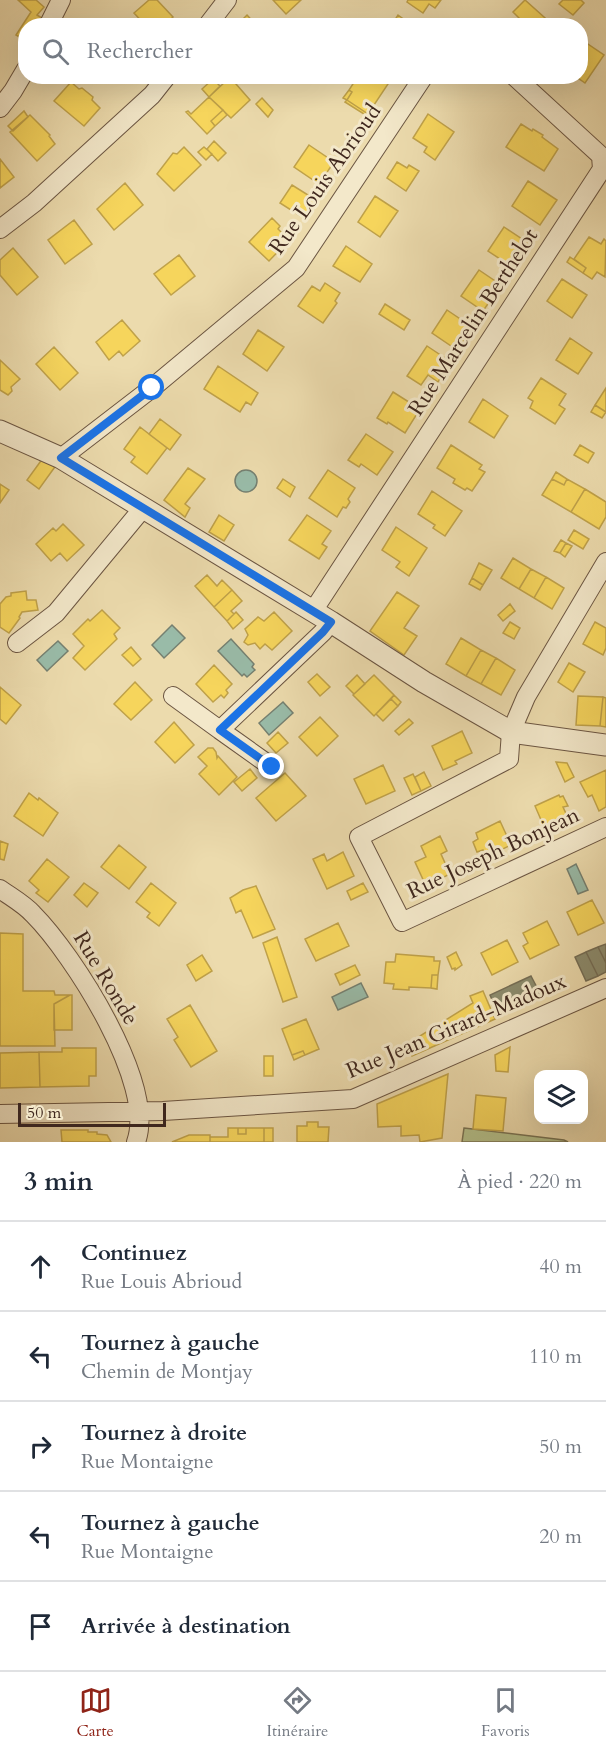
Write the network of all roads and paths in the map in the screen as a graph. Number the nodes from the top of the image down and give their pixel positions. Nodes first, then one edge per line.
1 (61, 0) edge
2 (227, 0) edge
3 (52, 18) edge
4 (213, 18) edge
5 (18, 83) edge
6 (161, 84) edge
7 (419, 84) edge
8 (523, 84) edge
9 (0, 108) edge
10 (0, 229) edge
11 (0, 431) edge
12 (61, 458) junction
13 (142, 508) junction
14 (606, 562) edge
15 (313, 611) junction
16 (331, 622) junction
17 (17, 643) dead end
18 (173, 696) dead end
19 (220, 730) junction
20 (510, 732) junction
21 (606, 745) edge
22 (272, 767) dead end
23 (606, 827) edge
24 (0, 889) edge
25 (606, 988) edge
26 (138, 1112) junction
27 (0, 1114) edge
28 (136, 1142) edge

1 - 3 street
2 - 4 street
5 - 9 street
6 - 10 street
7 - 12 street, Rue Louis Abrioud
8 - 15 street, Rue Marcelin Berthelot
11 - 12 street
12 - 13 street
13 - 15 street
13 - 17 street
14 - 20 street
15 - 16 street
16 - 19 street
16 - 20 street
18 - 19 street
19 - 22 street
20 - 21 street
20 - 23 street, Rue Joseph Bonjean
24 - 26 street, Rue Ronde
25 - 26 street, Rue Jean Girard-Madoux
26 - 27 street, Rue Jean Girard-Madoux
26 - 28 street, Rue Ronde

